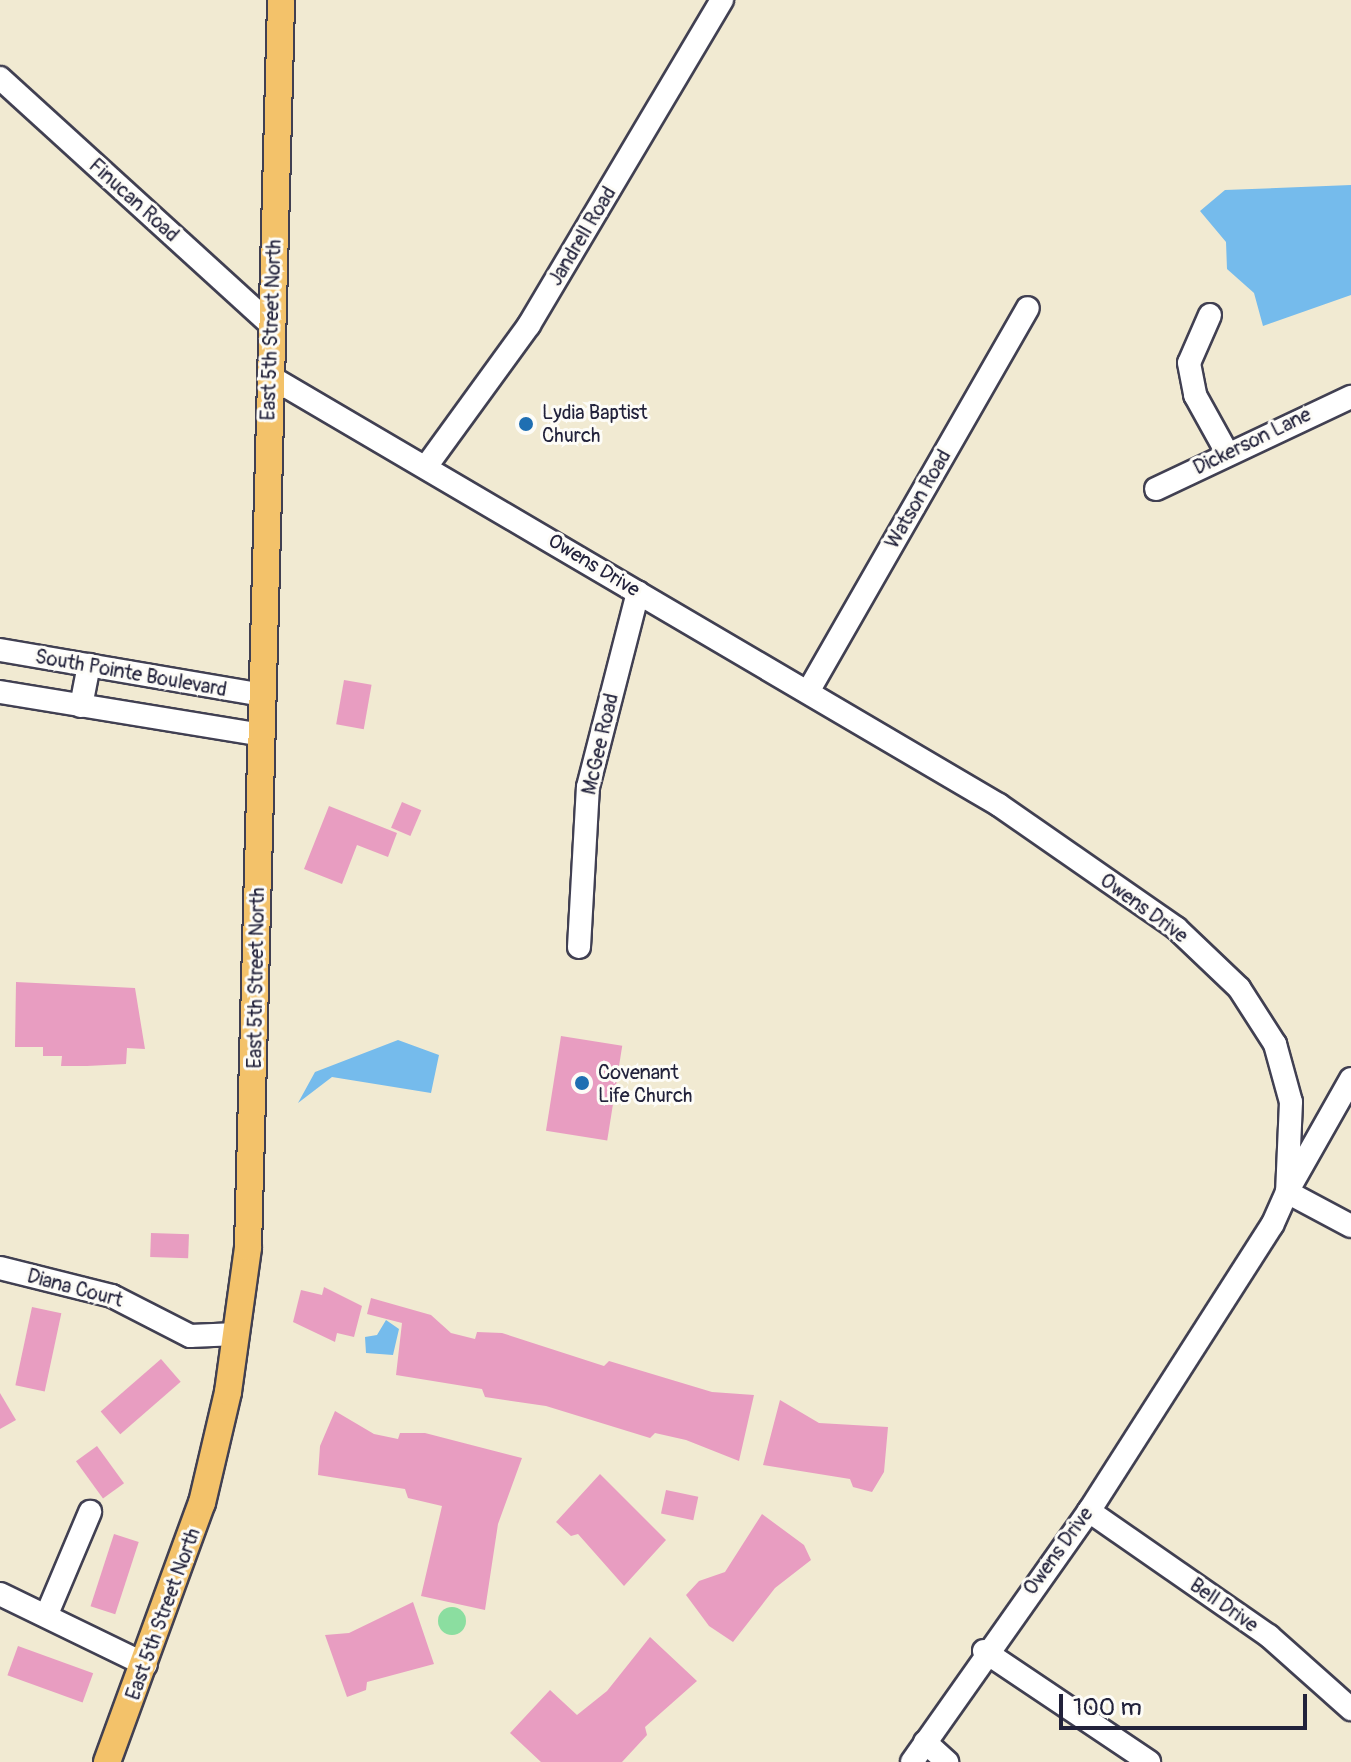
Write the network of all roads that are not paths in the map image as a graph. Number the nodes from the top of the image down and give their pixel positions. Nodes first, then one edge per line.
1 (281, 0) edge
2 (722, 0) edge
3 (0, 78) edge
4 (1028, 308) dead end
5 (1210, 315) dead end
6 (268, 322) junction
7 (269, 376) junction
8 (1351, 397) edge
9 (1226, 451) junction
10 (428, 464) junction
11 (1156, 489) dead end
12 (638, 592) junction
13 (0, 650) edge
14 (89, 665) junction
15 (809, 690) junction
16 (0, 692) edge
17 (262, 695) junction
18 (81, 706) junction
19 (262, 735) junction
20 (579, 947) dead end
21 (1351, 1079) edge
22 (1287, 1192) junction
23 (1351, 1226) edge
24 (0, 1268) edge
25 (237, 1334) junction
26 (1089, 1511) junction
27 (90, 1512) dead end
28 (0, 1594) edge
29 (47, 1614) junction
30 (984, 1651) junction
31 (146, 1665) junction
32 (1351, 1709) edge
33 (925, 1742) junction
34 (107, 1762) edge
35 (912, 1762) edge
36 (947, 1762) edge
37 (1149, 1762) edge

1 - 6 main road, East 5th Street North
2 - 10 street, Jandrell Road
3 - 6 street, Finucan Road
4 - 15 street, Watson Road
5 - 9 street
6 - 7 main road, East 5th Street North
7 - 10 street, Owens Drive
7 - 17 main road, East 5th Street North
8 - 9 street, Dickerson Lane
9 - 11 street, Dickerson Lane
10 - 12 street, Owens Drive
12 - 15 street, Owens Drive
12 - 20 street, McGee Road
13 - 14 street, South Pointe Boulevard
14 - 17 street, South Pointe Boulevard
14 - 18 street
15 - 22 street, Owens Drive
16 - 18 street, South Pointe Boulevard
17 - 19 main road, East 5th Street North
18 - 19 street, South Pointe Boulevard
19 - 25 main road, East 5th Street North
21 - 22 street
22 - 23 street
22 - 26 street, Owens Drive
24 - 25 street, Diana Court
25 - 31 main road, East 5th Street North
26 - 30 street, Owens Drive
26 - 32 street, Bell Drive
27 - 29 street
28 - 29 street
29 - 31 street
30 - 33 street, Owens Drive
30 - 37 street
31 - 34 main road, East 5th Street North
33 - 35 street, Owens Drive
33 - 36 street

